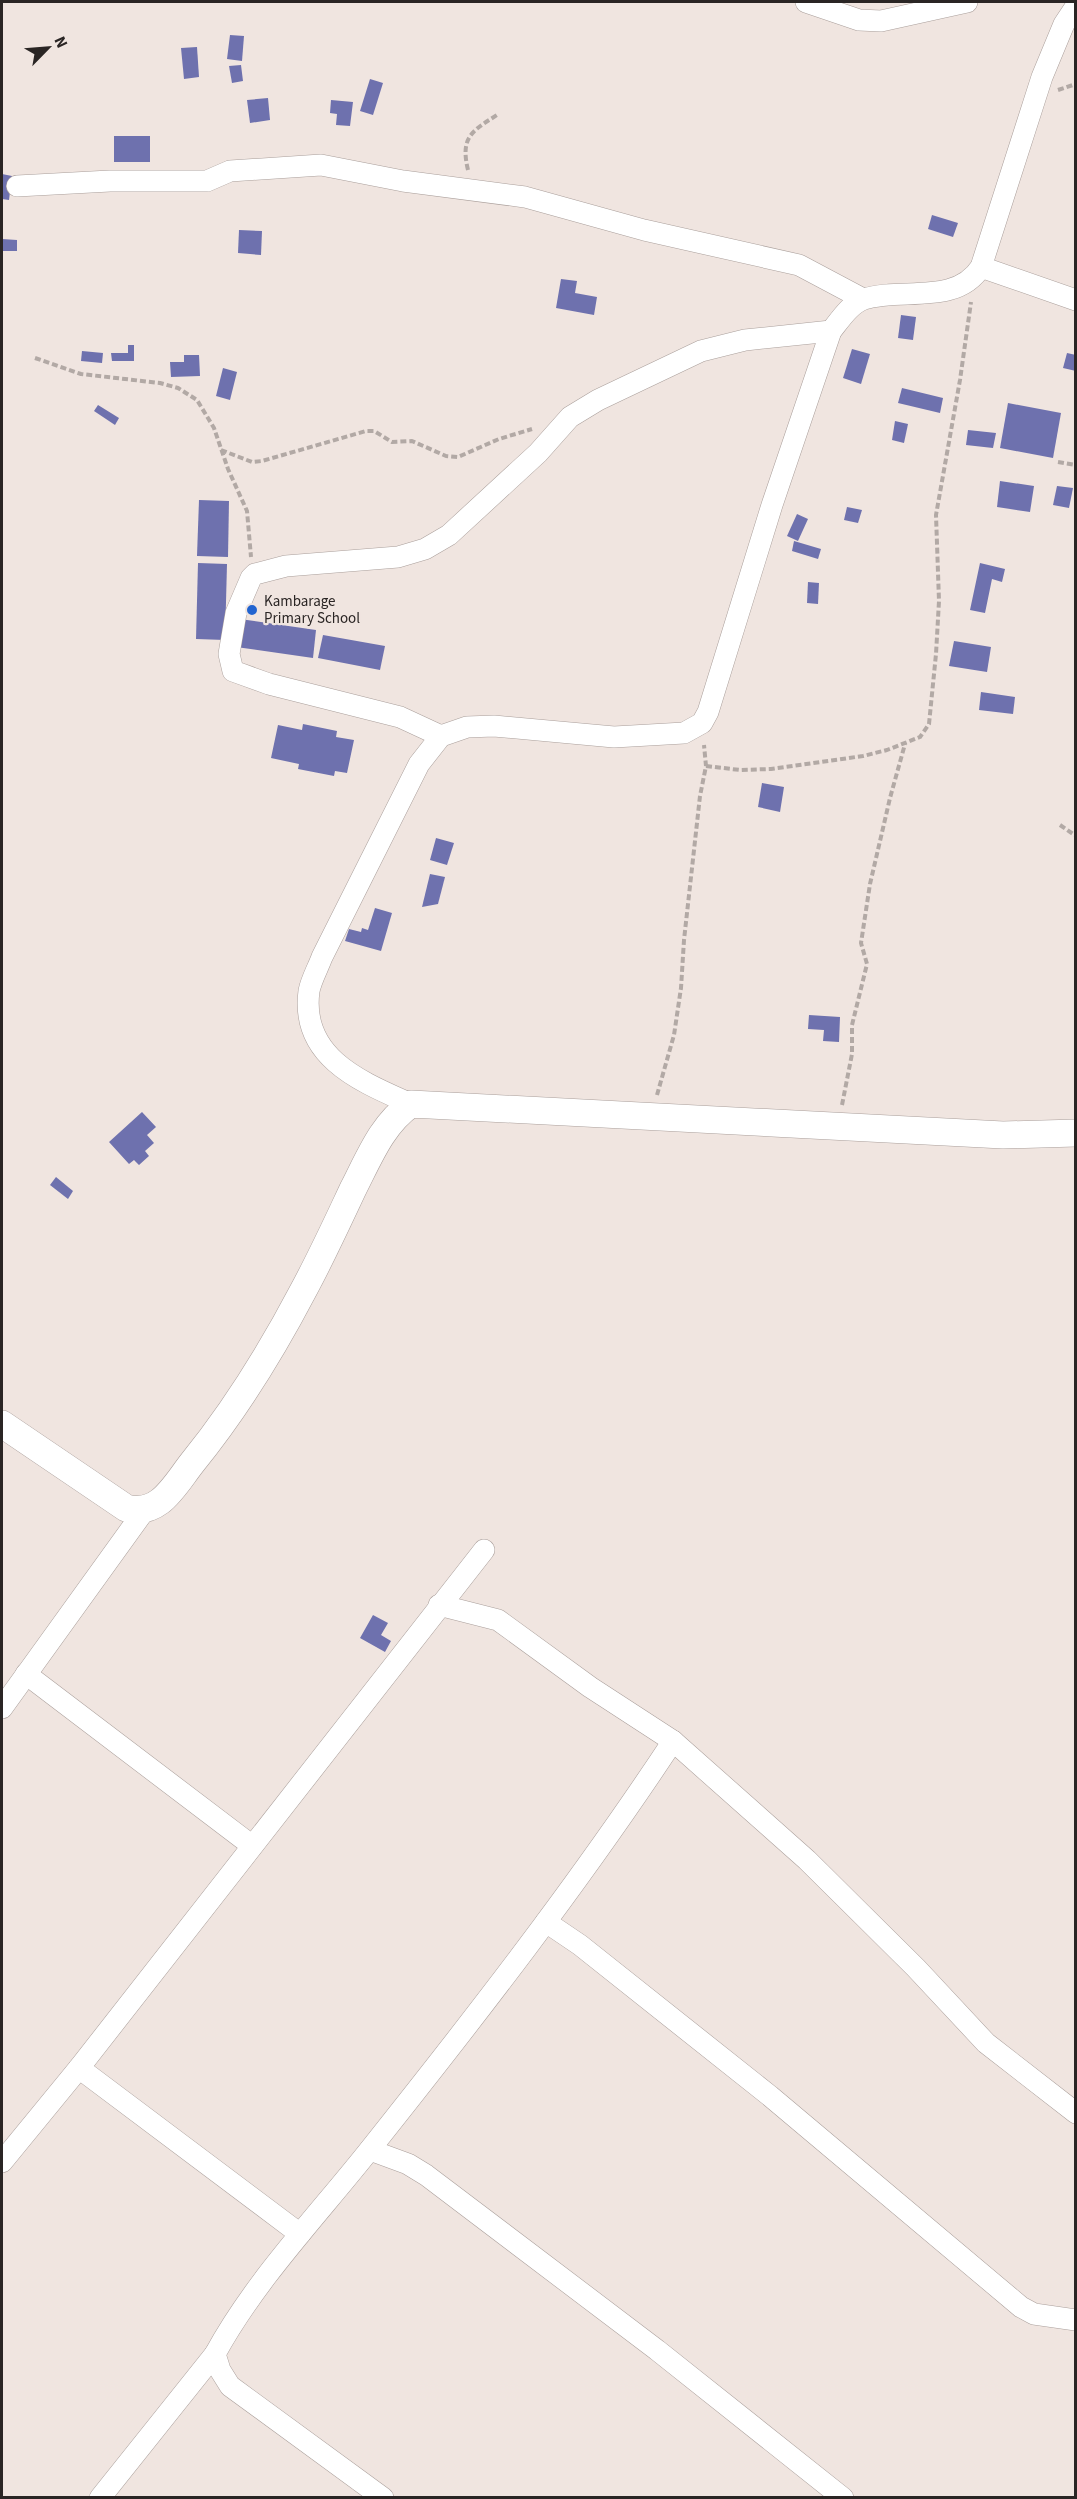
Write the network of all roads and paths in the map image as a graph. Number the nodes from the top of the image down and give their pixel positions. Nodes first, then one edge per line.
1 (806, 2) edge
2 (967, 2) edge
3 (1076, 6) edge
4 (498, 115) dead end
5 (17, 186) dead end
6 (478, 189) junction
7 (977, 272) junction
8 (863, 299) junction
9 (1076, 300) edge
10 (831, 331) junction
11 (35, 358) dead end
12 (570, 417) junction
13 (221, 450) junction
14 (1058, 462) dead end
15 (1076, 465) edge
16 (251, 578) junction
17 (702, 723) junction
18 (441, 736) junction
19 (905, 743) junction
20 (706, 766) junction
21 (1060, 825) dead end
22 (1076, 836) edge
23 (411, 1104) junction
24 (651, 1117) junction
25 (836, 1126) junction
26 (1076, 1133) edge
27 (2, 1424) edge
28 (144, 1511) junction
29 (484, 1550) dead end
30 (440, 1605) junction
31 (26, 1674) junction
32 (2, 1708) edge
33 (673, 1741) junction
34 (252, 1845) junction
35 (546, 1922) junction
36 (79, 2068) junction
37 (1076, 2113) edge
38 (370, 2150) junction
39 (2, 2162) edge
40 (300, 2234) junction
41 (1076, 2320) edge
42 (215, 2354) junction
43 (100, 2498) edge
44 (383, 2498) edge
45 (843, 2498) edge

1 - 2 street
3 - 7 street
4 - 6 path
5 - 6 street
6 - 8 street
7 - 8 street
7 - 9 street
7 - 19 path
8 - 10 street
10 - 12 street
10 - 17 street
11 - 13 path
12 - 13 path
12 - 16 street
13 - 16 path
14 - 15 path
16 - 18 street
17 - 18 street
17 - 20 path
18 - 23 street
19 - 20 path
19 - 25 path
20 - 24 path
21 - 22 path
23 - 24 street
23 - 28 street
24 - 25 street
25 - 26 street
27 - 28 street
28 - 31 street
29 - 30 street
30 - 33 street
30 - 34 street
31 - 32 street
31 - 34 street
33 - 35 street
33 - 37 street
34 - 36 street
35 - 38 street
35 - 41 street
36 - 39 street
36 - 40 street
38 - 40 street
38 - 45 street
40 - 42 street
42 - 43 street
42 - 44 street

